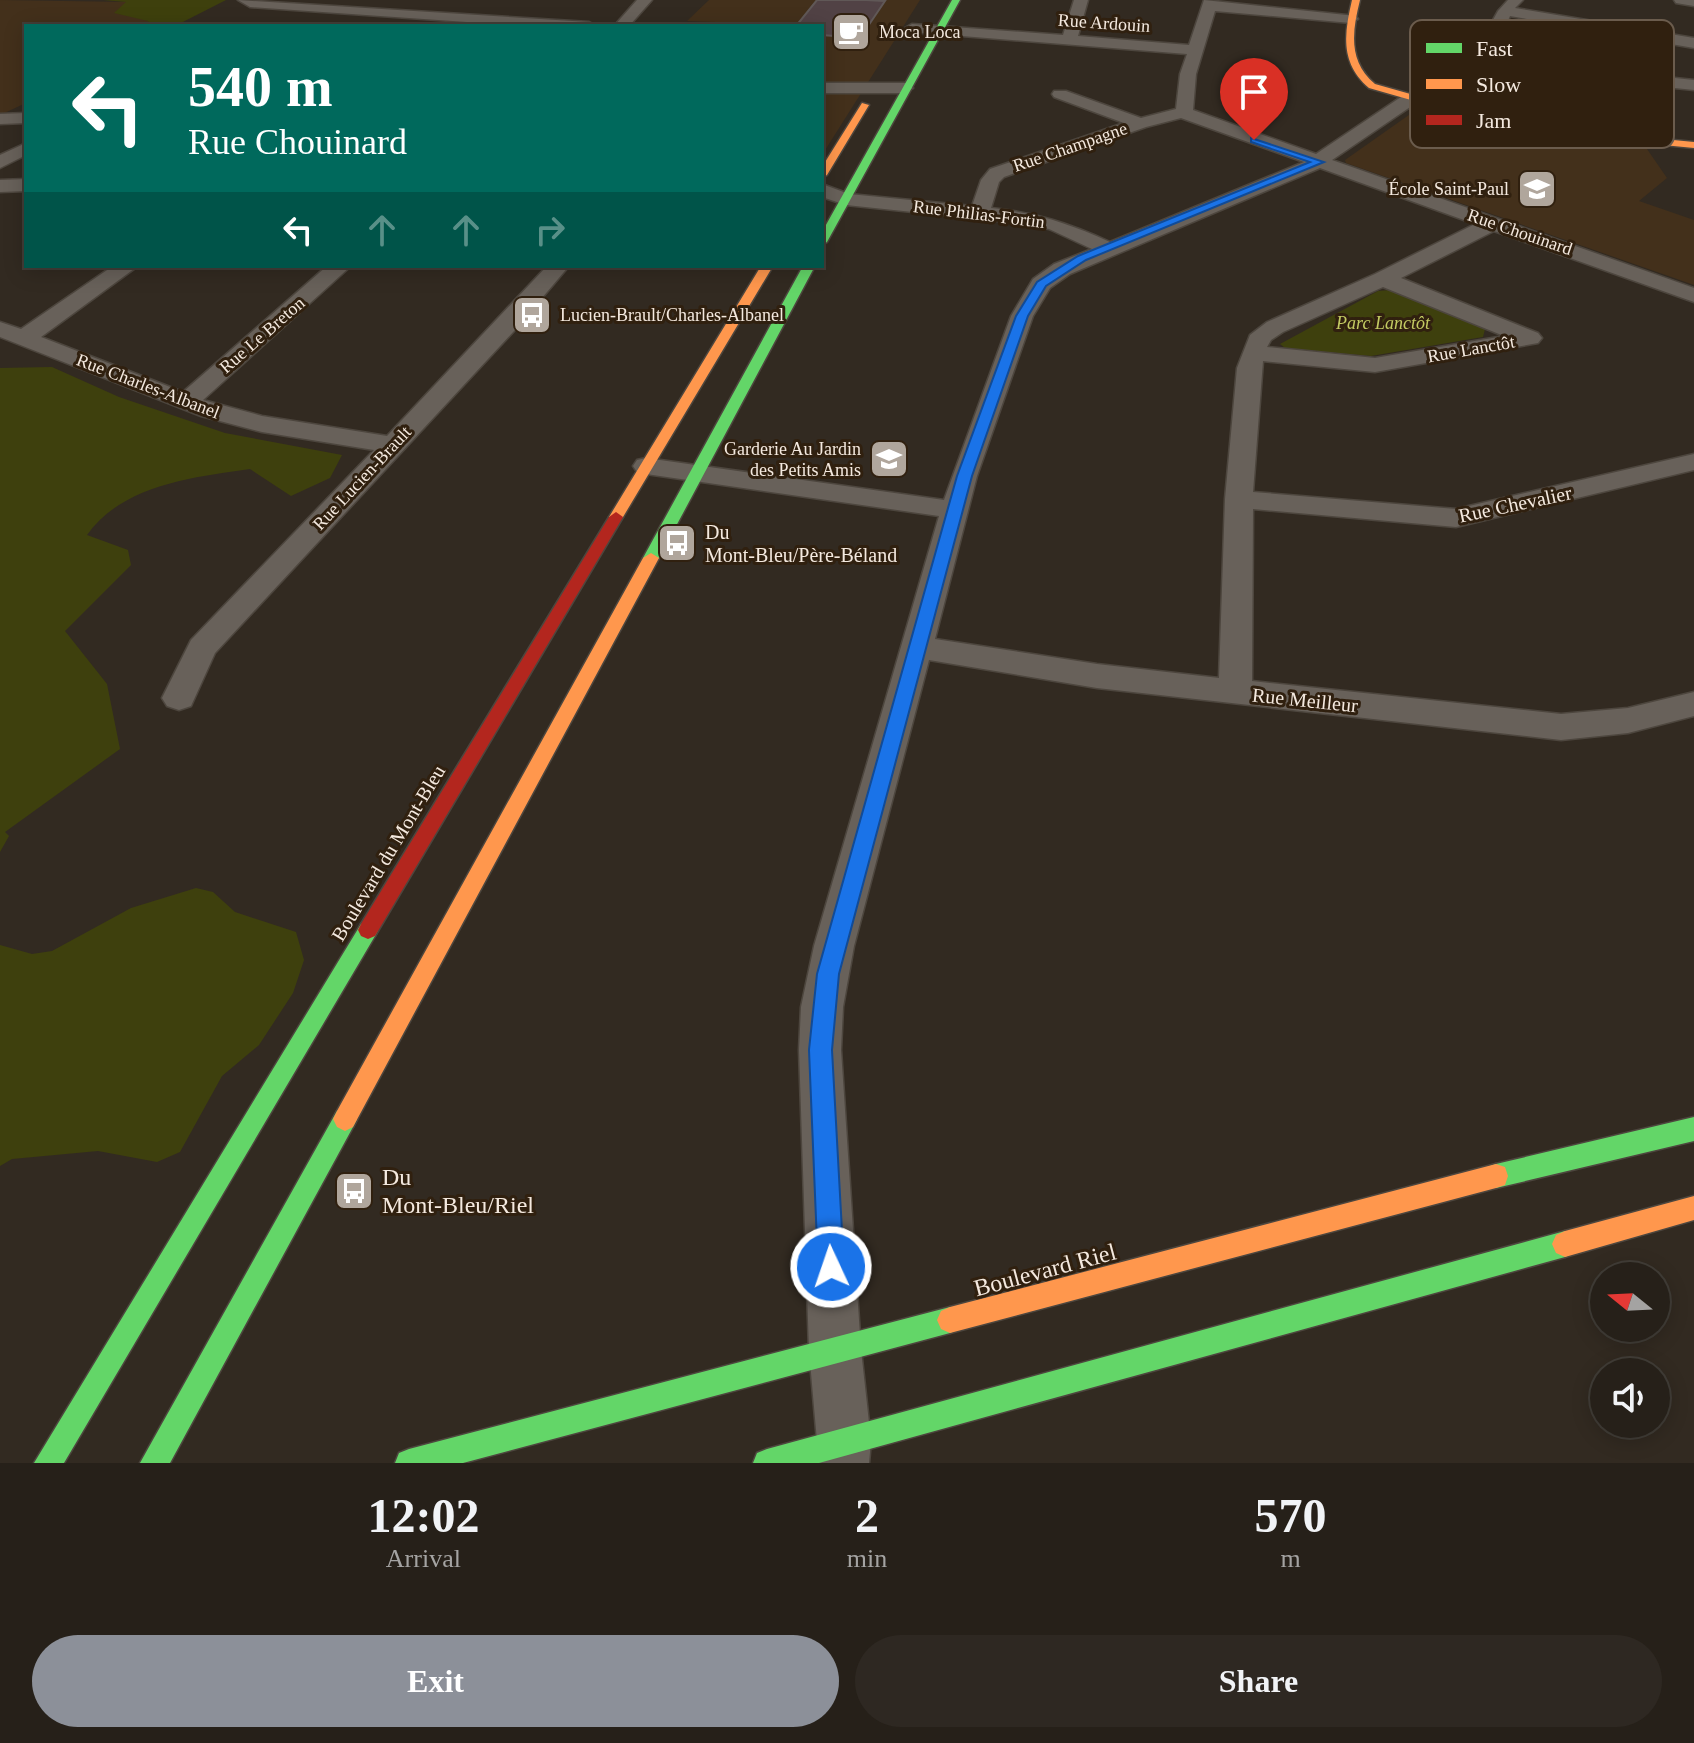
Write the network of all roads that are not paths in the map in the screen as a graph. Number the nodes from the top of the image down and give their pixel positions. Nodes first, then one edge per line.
1 (245, 0) edge
2 (645, 0) edge
3 (956, 0) edge
4 (1081, 0) edge
5 (1356, 0) edge
6 (1681, 0) edge
7 (1694, 2) edge
8 (1210, 3) edge
9 (1511, 6) edge
10 (1351, 19) junction
11 (1580, 20) edge
12 (558, 24) edge
13 (623, 24) edge
14 (912, 29) dead end
15 (940, 30) junction
16 (1674, 39) edge
17 (1069, 40) junction
18 (1694, 43) edge
19 (1196, 50) junction
20 (889, 65) dead end
21 (1674, 83) edge
22 (1694, 85) edge
23 (876, 86) junction
24 (824, 88) edge
25 (905, 88) junction
26 (1060, 94) dead end
27 (1410, 99) joint
28 (1184, 112) junction
29 (24, 118) edge
30 (0, 119) edge
31 (856, 120) junction
32 (886, 123) junction
33 (1140, 123) junction
34 (1674, 143) edge
35 (1694, 145) edge
36 (24, 149) edge
37 (0, 162) edge
38 (1319, 162) junction
39 (824, 172) edge
40 (24, 185) edge
41 (0, 186) edge
42 (824, 191) edge
43 (846, 199) junction
44 (980, 212) junction
45 (1493, 223) junction
46 (824, 238) edge
47 (1107, 248) junction
48 (124, 268) edge
49 (338, 268) edge
50 (556, 268) edge
51 (766, 268) edge
52 (808, 268) edge
53 (1383, 279) junction
54 (1694, 295) edge
55 (0, 329) edge
56 (25, 337) junction
57 (1253, 353) junction
58 (185, 403) junction
59 (393, 445) junction
60 (1694, 462) edge
61 (646, 466) junction
62 (695, 473) junction
63 (1239, 499) junction
64 (954, 510) junction
65 (916, 647) junction
66 (1235, 692) junction
67 (179, 698) dead end
68 (1694, 704) edge
69 (1694, 1129) edge
70 (1694, 1208) edge
71 (835, 1350) junction
72 (843, 1452) edge
73 (48, 1463) edge
74 (154, 1463) edge
75 (409, 1463) edge
76 (767, 1463) edge

1 - 12 street
2 - 13 street
3 - 15 street
4 - 17 street
5 - 10 street
6 - 7 street
8 - 10 street
8 - 19 street
9 - 11 street
10 - 27 street
14 - 15 street, Rue Ardouin
15 - 17 street, Rue Ardouin
15 - 25 street
16 - 18 street
17 - 19 street, Rue Ardouin
19 - 28 street
20 - 23 street
21 - 22 street
23 - 24 street
23 - 25 street
23 - 31 street
25 - 32 street
26 - 33 street, Rue Champagne
27 - 38 street
28 - 33 street, Rue Champagne
28 - 38 street, Rue Chouinard
29 - 30 street
31 - 32 street
31 - 39 street
32 - 43 street
33 - 44 street, Rue Champagne
34 - 35 street
36 - 37 street
38 - 45 street, Rue Chouinard
38 - 47 street
40 - 41 street
42 - 43 street, Rue Philias-Fortin
43 - 44 street, Rue Philias-Fortin
43 - 46 street
44 - 47 street, Rue Philias-Fortin
45 - 53 street
45 - 54 street, Rue Chouinard
47 - 64 street
48 - 56 street
49 - 58 street, Rue Le Breton
50 - 59 street, Rue Lucien-Brault
51 - 61 street, Boulevard du Mont-Bleu
52 - 62 street
53 - 57 street
53 - 57 street, Rue Lanctôt
55 - 56 street, Rue Charles-Albanel
56 - 58 street, Rue Charles-Albanel
57 - 63 street
58 - 59 street, Rue Charles-Albanel
59 - 67 street, Rue Lucien-Brault
60 - 63 street, Rue Chevalier
61 - 62 street
61 - 73 street, Boulevard du Mont-Bleu
62 - 64 street
62 - 74 street
63 - 66 street
64 - 65 street
65 - 66 street, Rue Meilleur
65 - 71 street
66 - 68 street, Rue Meilleur
69 - 71 street, Boulevard Riel
70 - 72 street
71 - 72 street
71 - 75 street, Boulevard Riel
72 - 76 street

